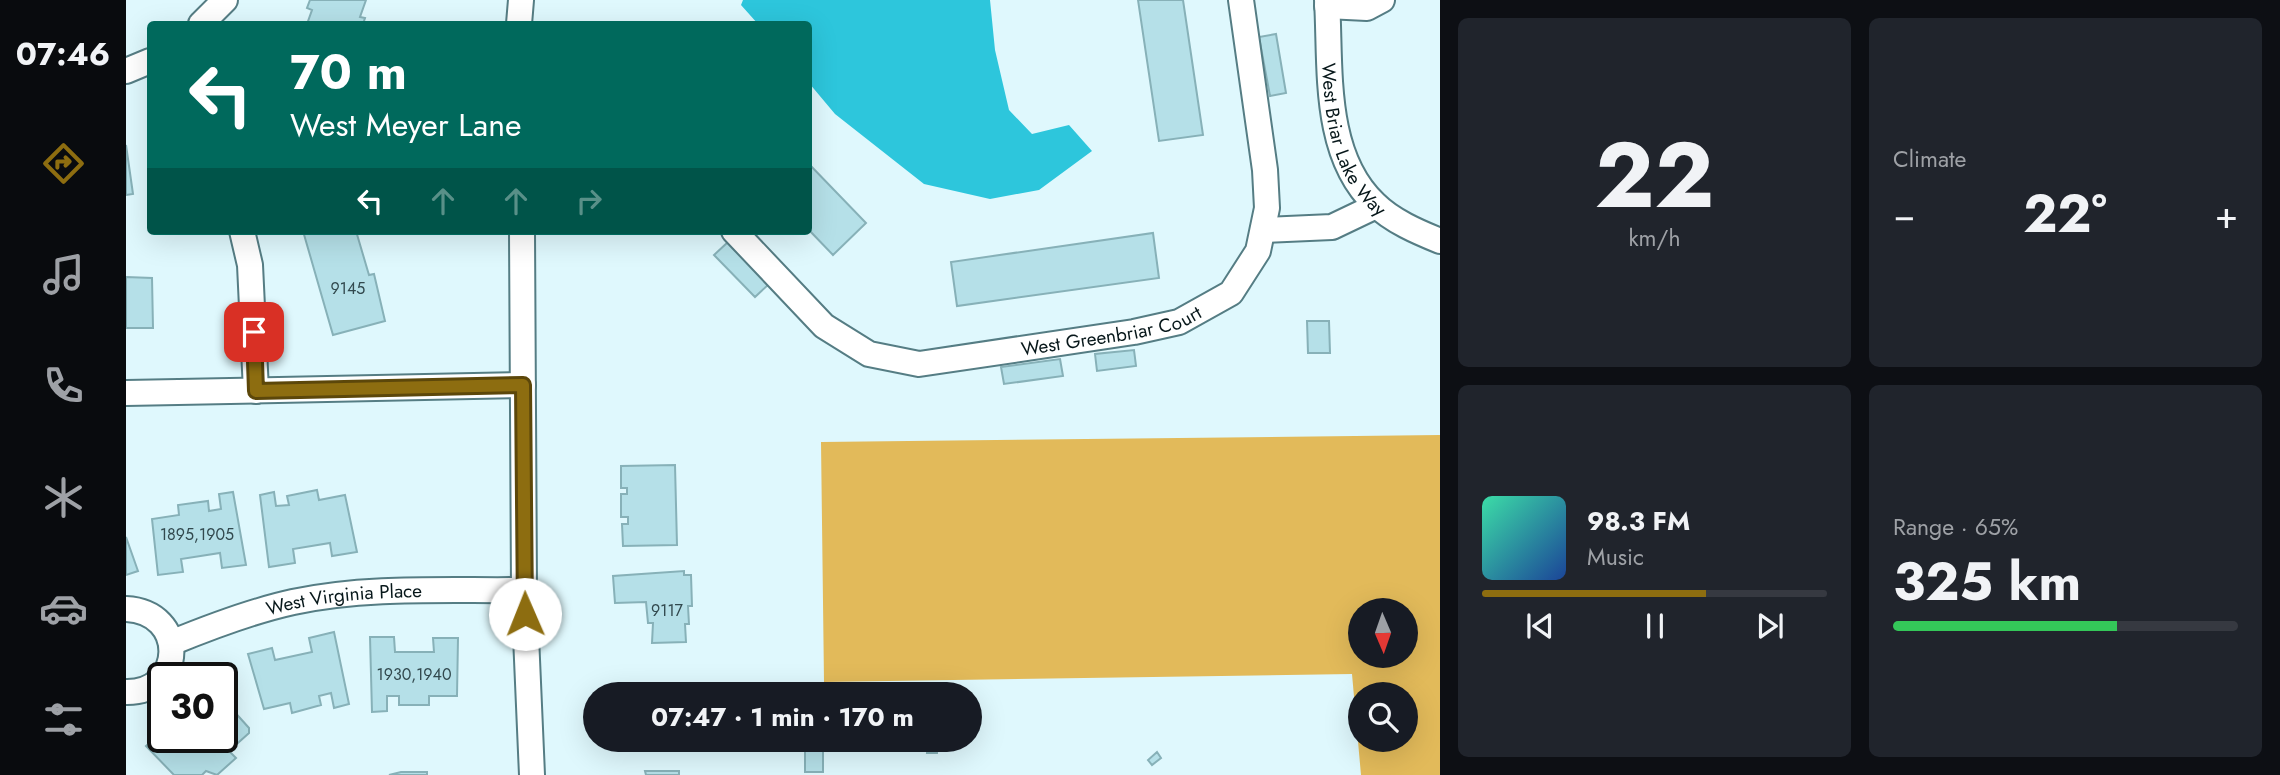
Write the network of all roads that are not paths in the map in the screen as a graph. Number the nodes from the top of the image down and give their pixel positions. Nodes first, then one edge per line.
1 (225, 0) edge
2 (522, 0) edge
3 (1241, 0) edge
4 (1382, 0) edge
5 (1327, 3) edge
6 (204, 21) edge
7 (519, 21) edge
8 (147, 62) edge
9 (126, 71) edge
10 (1376, 206) junction
11 (1263, 230) junction
12 (243, 235) edge
13 (522, 235) edge
14 (738, 235) edge
15 (1440, 241) edge
16 (523, 385) junction
17 (256, 391) junction
18 (126, 393) edge
19 (524, 590) junction
20 (126, 609) edge
21 (171, 643) junction
22 (126, 692) edge
23 (532, 775) edge

1 - 6 street
2 - 7 street
3 - 11 street, West Greenbriar Court
4 - 5 street
5 - 10 street, West Briar Lake Way
8 - 9 street
10 - 11 street
10 - 15 street, West Briar Lake Way
11 - 14 street, West Greenbriar Court
12 - 17 street
13 - 16 street
16 - 17 street
16 - 19 street
17 - 18 street
19 - 21 street, West Virginia Place
19 - 23 street
20 - 21 street
21 - 22 street

